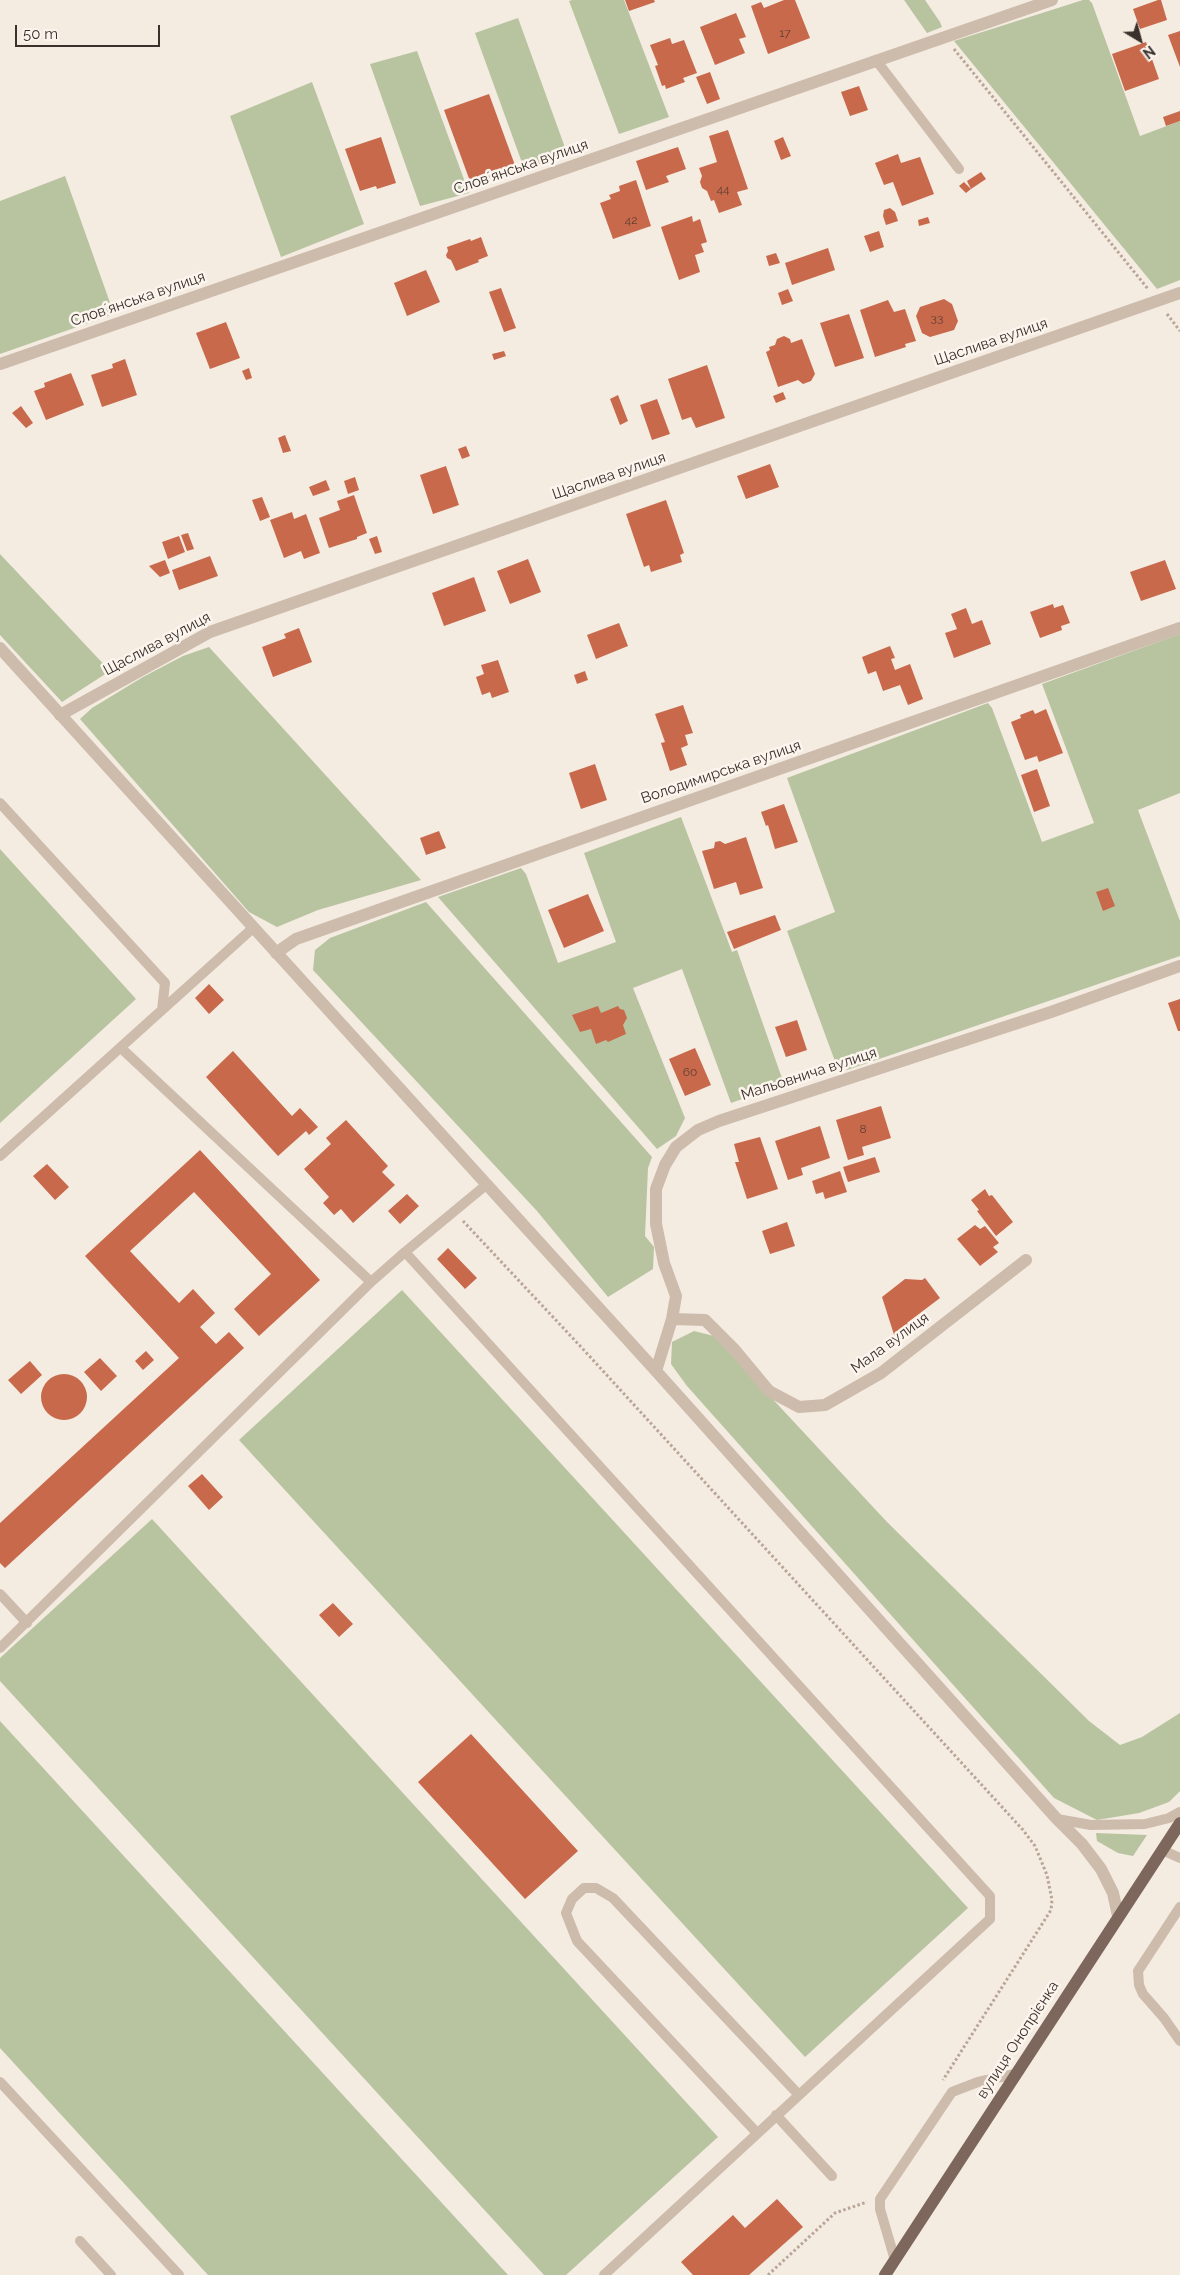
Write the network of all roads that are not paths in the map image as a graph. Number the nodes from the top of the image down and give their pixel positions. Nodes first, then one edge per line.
1 (1052, 0) edge
2 (876, 60) junction
3 (959, 169) dead end
4 (1180, 294) edge
5 (0, 364) edge
6 (1180, 628) edge
7 (0, 648) edge
8 (60, 715) junction
9 (0, 803) edge
10 (253, 928) junction
11 (276, 953) junction
12 (1180, 966) edge
13 (162, 1010) junction
14 (121, 1048) junction
15 (0, 1156) edge
16 (486, 1185) junction
17 (405, 1252) junction
18 (1026, 1260) dead end
19 (371, 1282) junction
20 (672, 1320) junction
21 (656, 1371) junction
22 (0, 1594) edge
23 (27, 1623) junction
24 (0, 1648) edge
25 (1180, 1812) edge
26 (1056, 1818) junction
27 (1180, 1824) edge
28 (1162, 1850) junction
29 (1180, 1858) edge
30 (1180, 1907) edge
31 (1118, 1916) junction
32 (1180, 2041) edge
33 (1015, 2074) junction
34 (0, 2082) edge
35 (799, 2095) junction
36 (776, 2116) junction
37 (757, 2133) junction
38 (832, 2176) dead end
39 (80, 2241) dead end
40 (895, 2260) junction
41 (111, 2275) edge
42 (179, 2275) edge
43 (604, 2275) edge
44 (885, 2275) edge

1 - 2 street, Словʼянська вулиця
2 - 3 lane
2 - 5 street, Словʼянська вулиця
4 - 8 street, Щаслива вулиця
6 - 11 street, Володимирська вулиця
7 - 8 street
8 - 10 street
9 - 13 lane
10 - 11 street
10 - 13 lane
11 - 16 street
12 - 20 street, Мальовнича вулиця
13 - 14 lane
14 - 15 lane
14 - 19 lane
16 - 17 lane
16 - 21 street
17 - 19 lane
17 - 35 lane
18 - 20 street, Мала вулиця
19 - 23 lane
20 - 21 street, Мальовнича вулиця
21 - 26 street
22 - 23 lane
23 - 24 lane
25 - 26 lane
26 - 31 street
27 - 28 main road, вулиця Онопрієнка
28 - 29 lane
28 - 31 main road, вулиця Онопрієнка
30 - 32 lane
31 - 33 main road, вулиця Онопрієнка
33 - 40 main road, вулиця Онопрієнка
33 - 40 lane
34 - 42 lane
35 - 36 lane
35 - 37 lane
36 - 37 lane
36 - 38 lane
37 - 43 lane
39 - 41 lane
40 - 44 main road, вулиця Онопрієнка

